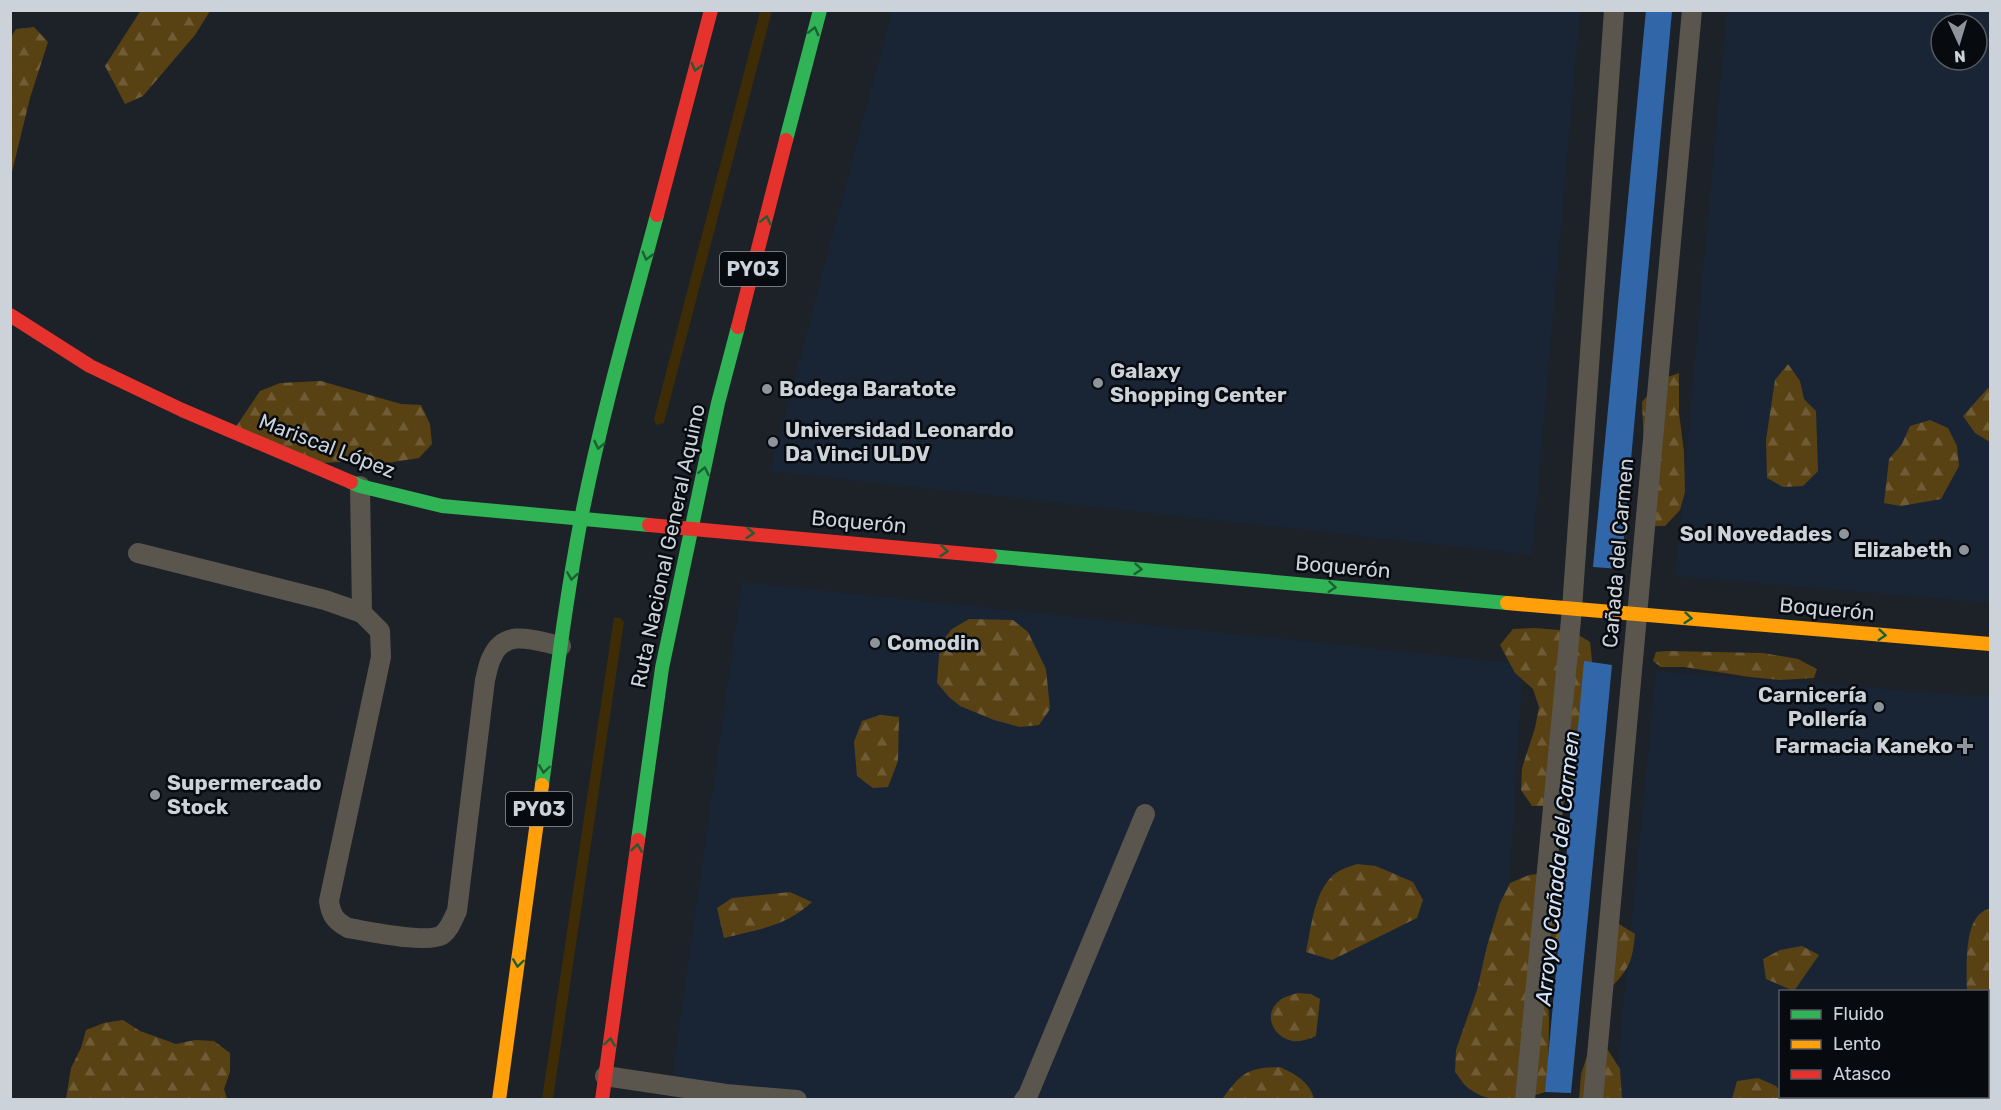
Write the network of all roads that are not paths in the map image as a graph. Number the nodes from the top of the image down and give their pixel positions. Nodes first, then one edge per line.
1 (711, 10) edge
2 (819, 10) edge
3 (1614, 10) edge
4 (1692, 10) edge
5 (10, 315) edge
6 (360, 486) junction
7 (581, 519) junction
8 (691, 528) junction
9 (138, 554) dead end
10 (1578, 610) junction
11 (362, 613) junction
12 (1633, 614) junction
13 (1990, 644) edge
14 (561, 646) junction
15 (1145, 814) dead end
16 (605, 1076) junction
17 (499, 1100) edge
18 (602, 1100) edge
19 (797, 1100) edge
20 (1024, 1100) edge
21 (1525, 1100) edge
22 (1593, 1100) edge

1 -> 7 main road, PY03
8 -> 2 main road, Ruta Nacional General Aquino / PY03
3 - 10 lane
4 - 12 lane, Cañada del Carmen
5 - 6 main road, Mariscal López
6 - 7 main road, Mariscal López
6 - 11 lane
7 - 8 main road, Mariscal López
7 -> 14 main road, PY03
8 -> 10 main road, Boquerón
16 -> 8 main road, Ruta Nacional General Aquino / PY03
9 - 11 lane
10 - 12 main road, Boquerón
10 - 21 lane
11 - 14 lane
12 -> 13 main road, Boquerón
12 - 22 lane, Cañada del Carmen
14 -> 17 main road, PY03
15 - 20 lane
16 - 18 main road, Ruta Nacional General Aquino / PY03
16 - 19 lane

